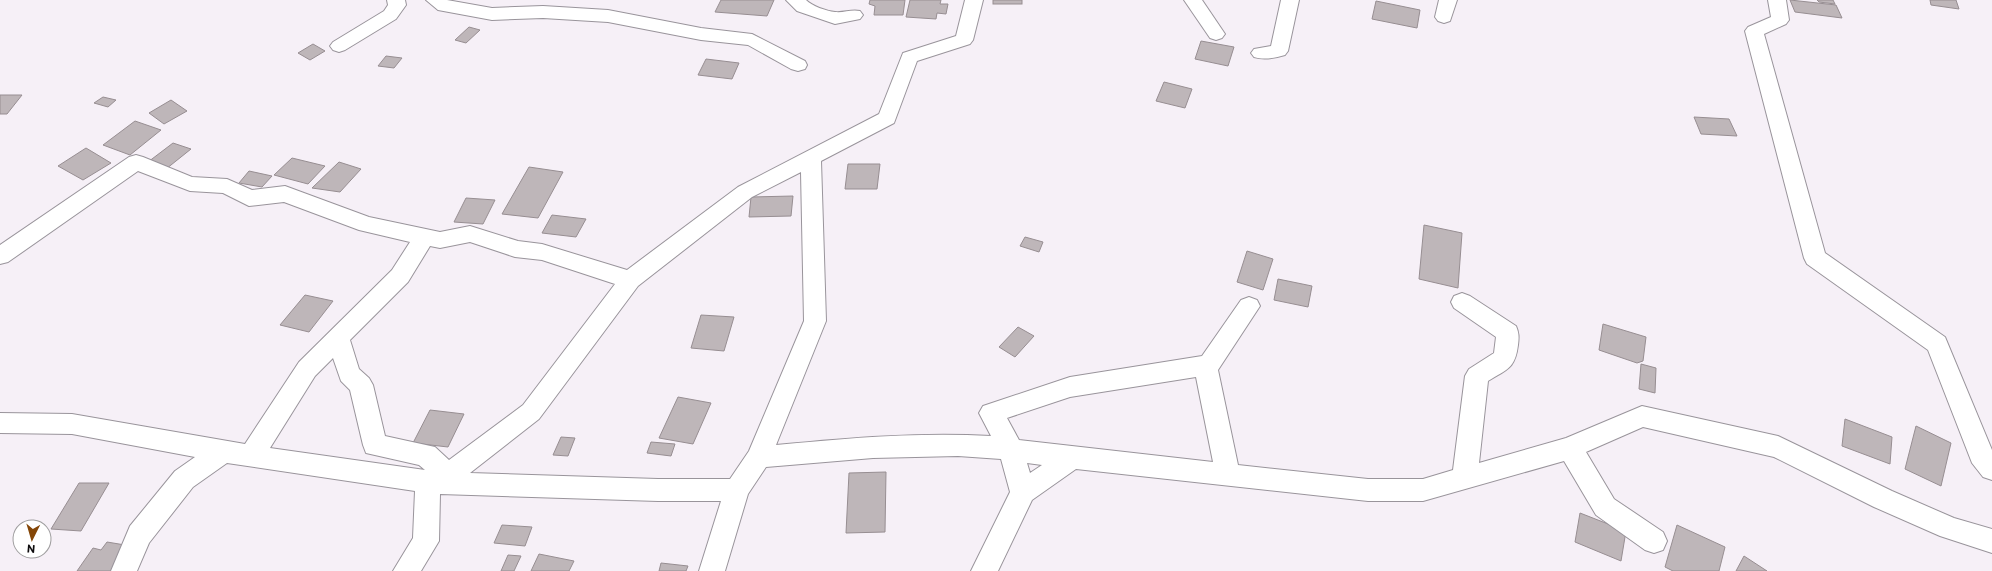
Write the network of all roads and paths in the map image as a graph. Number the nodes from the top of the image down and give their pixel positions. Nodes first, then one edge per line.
1 (396, 0) edge
2 (435, 0) edge
3 (795, 0) edge
4 (974, 0) edge
5 (1193, 0) edge
6 (1290, 0) edge
7 (1778, 0) edge
8 (855, 14) edge
9 (1216, 34) dead end
10 (340, 46) dead end
11 (1260, 53) dead end
12 (798, 66) dead end
13 (810, 158) junction
14 (424, 237) junction
15 (0, 256) edge
16 (630, 280) junction
17 (1462, 302) dead end
18 (1249, 306) dead end
19 (338, 337) junction
20 (1209, 365) junction
21 (0, 423) edge
22 (1570, 448) junction
23 (1011, 449) junction
24 (224, 451) junction
25 (251, 456) junction
26 (759, 457) junction
27 (1072, 458) junction
28 (1992, 469) edge
29 (1228, 475) junction
30 (1465, 478) junction
31 (438, 480) junction
32 (738, 490) junction
33 (1023, 492) junction
34 (1992, 541) edge
35 (1654, 542) dead end
36 (124, 571) edge
37 (406, 571) edge
38 (712, 571) edge
39 (984, 571) edge

1 - 10 street
2 - 12 street
3 - 8 street
4 - 13 street
5 - 9 street
6 - 11 street
7 - 28 street
13 - 16 street
13 - 26 street
14 - 15 street
14 - 16 street
14 - 19 street
16 - 31 street
17 - 30 street
18 - 20 street
19 - 25 street
19 - 31 street
20 - 23 street
20 - 29 street
21 - 24 street
22 - 30 street
22 - 34 street
22 - 35 street
23 - 26 street
23 - 27 street
23 - 33 street
24 - 25 street
24 - 36 street
25 - 31 street
26 - 32 street
27 - 29 street
27 - 33 street
29 - 30 street
31 - 32 street
31 - 37 street
32 - 38 street
33 - 39 street

